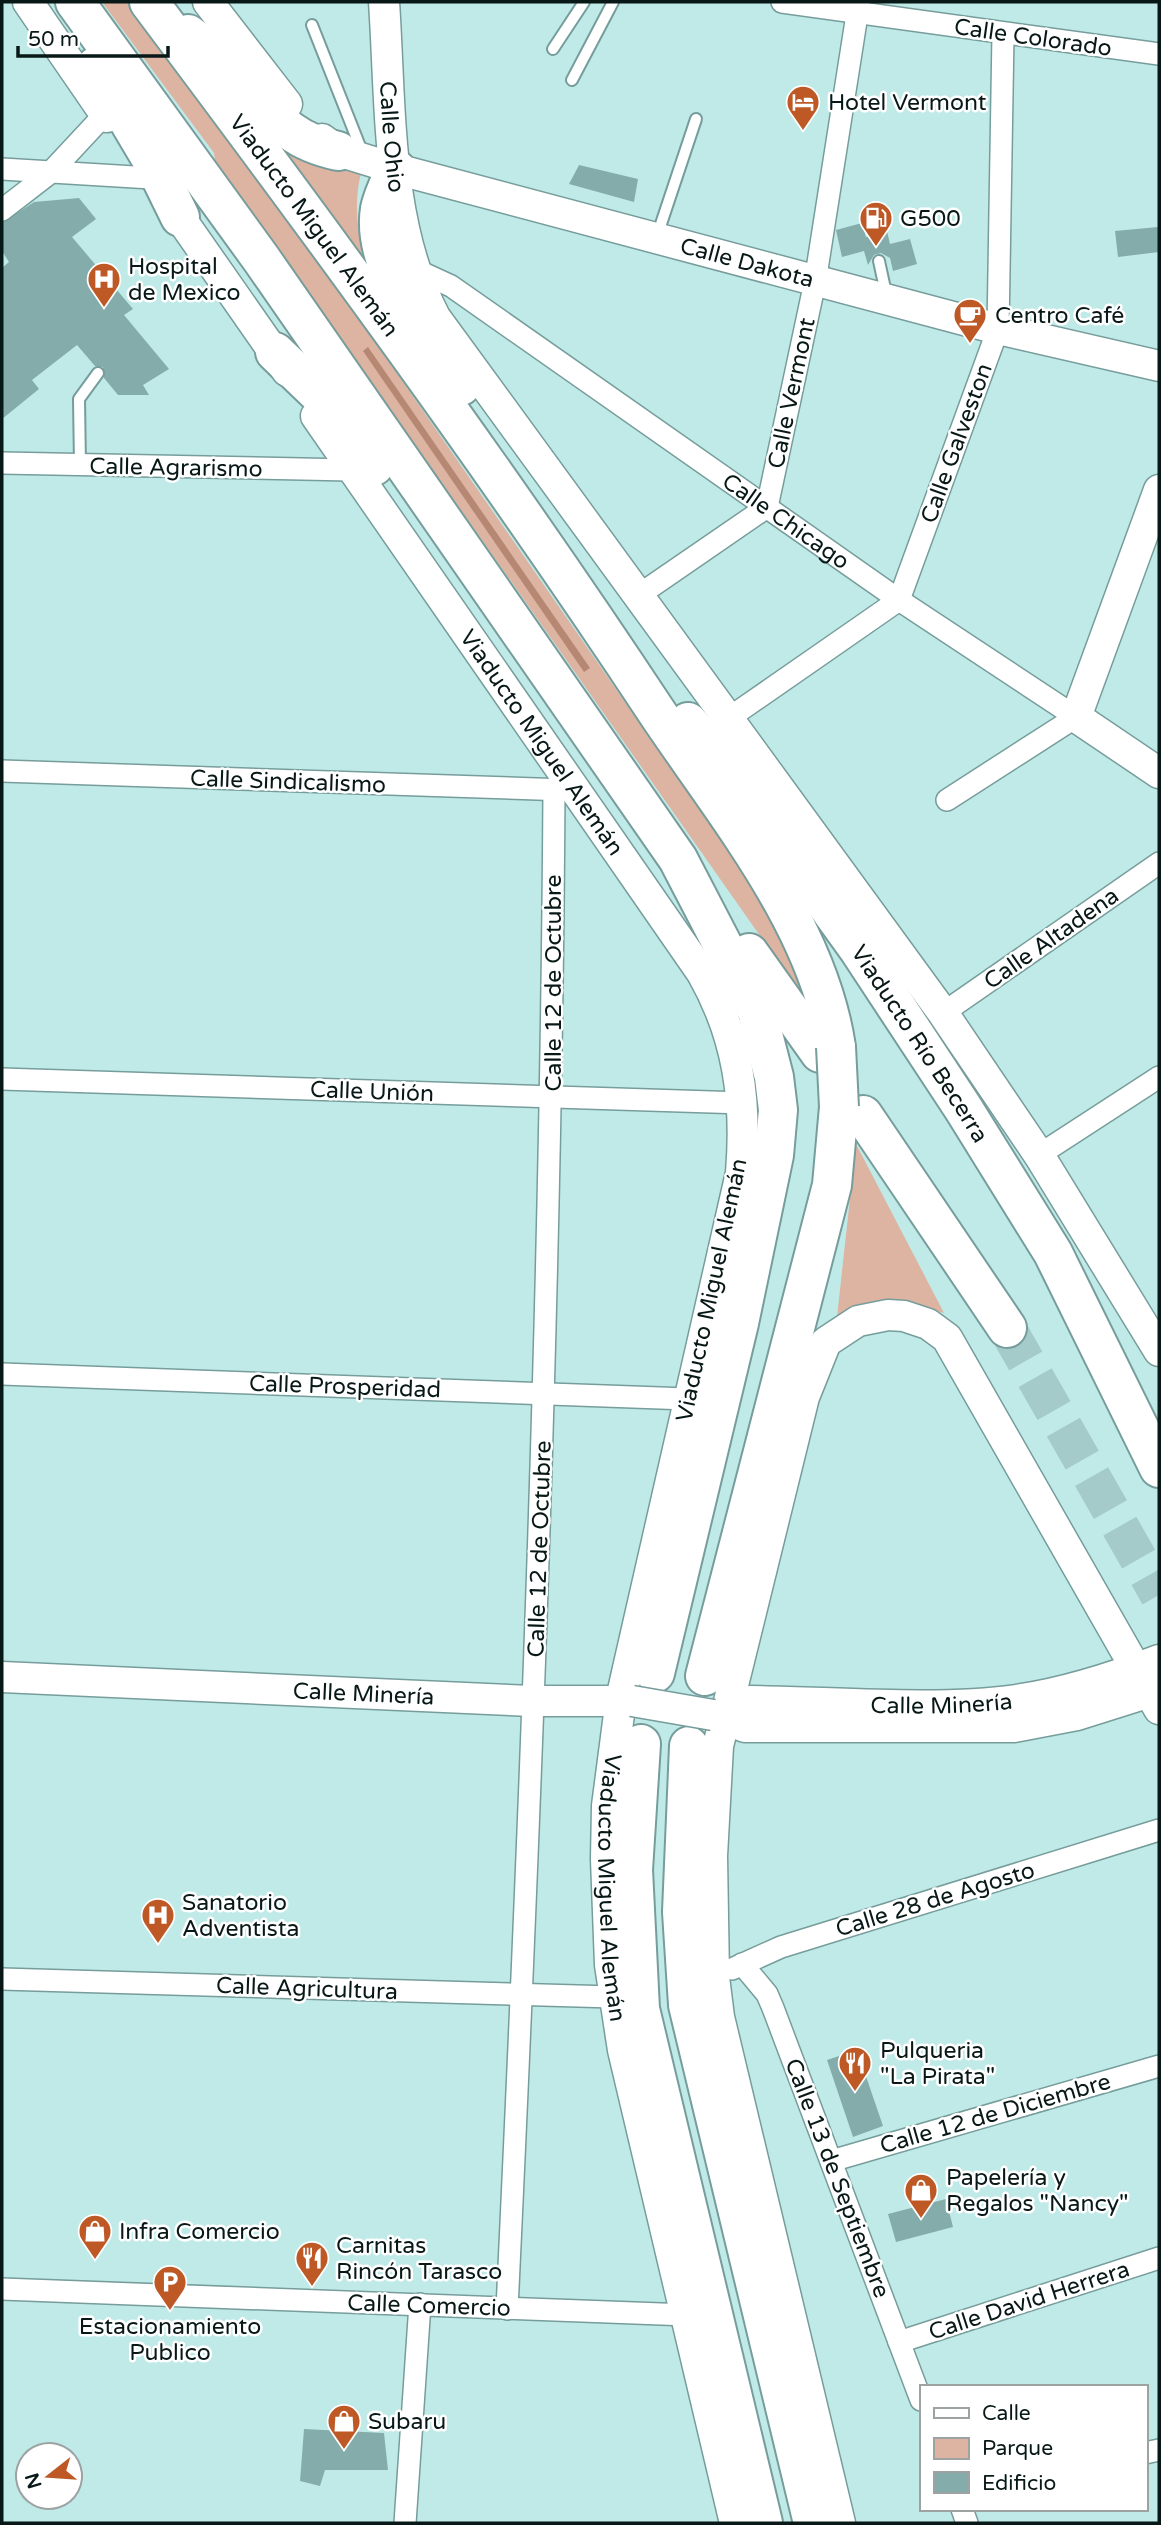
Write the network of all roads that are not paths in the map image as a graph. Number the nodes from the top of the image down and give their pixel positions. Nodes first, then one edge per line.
1 (28, 2) edge
2 (64, 2) edge
3 (75, 2) edge
4 (208, 2) edge
5 (384, 2) edge
6 (584, 2) edge
7 (613, 2) edge
8 (782, 2) edge
9 (152, 6) edge
10 (858, 6) edge
11 (312, 25) dead end
12 (1003, 34) junction
13 (553, 49) dead end
14 (1159, 54) edge
15 (572, 79) dead end
16 (105, 114) junction
17 (695, 120) dead end
18 (366, 160) junction
19 (2, 169) edge
20 (50, 173) junction
21 (151, 178) junction
22 (2, 210) edge
23 (180, 216) junction
24 (656, 239) junction
25 (879, 261) dead end
26 (414, 269) junction
27 (815, 282) junction
28 (887, 300) junction
29 (998, 329) junction
30 (275, 352) junction
31 (1159, 366) edge
32 (99, 373) dead end
33 (2, 463) edge
34 (80, 466) junction
35 (350, 470) junction
36 (1159, 490) edge
37 (767, 507) junction
38 (547, 551) junction
39 (639, 595) junction
40 (899, 600) junction
41 (623, 660) junction
42 (1076, 717) junction
43 (729, 718) junction
44 (607, 759) junction
45 (2, 771) edge
46 (1159, 773) edge
47 (564, 790) junction
48 (947, 800) dead end
49 (678, 859) junction
50 (1159, 863) edge
51 (943, 1013) junction
52 (828, 1050) junction
53 (1159, 1077) edge
54 (2, 1079) edge
55 (552, 1097) junction
56 (743, 1103) junction
57 (851, 1111) junction
58 (1039, 1155) junction
59 (1007, 1328) tunnel mouth
60 (1157, 1341) edge
61 (787, 1354) junction
62 (2, 1374) edge
63 (545, 1394) junction
64 (688, 1399) junction
65 (801, 1406) junction
66 (763, 1447) junction
67 (1159, 1468) edge
68 (705, 1676) dead end
69 (2, 1677) edge
70 (1153, 1683) edge
71 (636, 1691) junction
72 (532, 1702) junction
73 (718, 1716) junction
74 (641, 1744) dead end
75 (689, 1746) dead end
76 (1159, 1830) edge
77 (742, 1964) junction
78 (714, 1978) junction
79 (2, 1979) edge
80 (522, 1995) junction
81 (613, 1997) junction
82 (1159, 2066) edge
83 (831, 2161) junction
84 (1159, 2258) edge
85 (2, 2289) edge
86 (420, 2304) junction
87 (508, 2309) junction
88 (688, 2315) junction
89 (899, 2342) junction
90 (920, 2397) edge
91 (405, 2523) edge
92 (736, 2523) edge
93 (762, 2523) edge
94 (813, 2523) edge
95 (840, 2523) edge

1 - 16 main road, Viaducto Miguel Alemán
2 - 23 highway
3 - 44 highway, Viaducto Miguel Alemán
4 - 18 main road
5 - 18 main road, Calle Ohio
6 - 13 lane
7 - 15 lane
8 - 10 street, Calle Colorado
9 - 18 highway
9 - 38 highway, Viaducto Miguel Alemán
10 - 12 street, Calle Colorado
10 - 27 street, Calle Vermont
11 - 18 lane
12 - 14 street, Calle Colorado
12 - 29 street, Calle Galveston
16 - 20 street
16 - 21 main road, Viaducto Miguel Alemán
17 - 24 lane
18 - 24 main road, Calle Dakota
18 - 26 main road, Calle Ohio
18 - 38 highway
19 - 20 street
20 - 21 street
20 - 22 street
21 - 23 main road, Viaducto Miguel Alemán
23 - 30 main road, Viaducto Miguel Alemán
24 - 27 main road, Calle Dakota
25 - 28 lane
26 - 37 street, Calle Chicago
26 - 39 main road, Viaducto Miguel Alemán
27 - 28 main road, Calle Dakota
27 - 37 street, Calle Vermont
28 - 29 main road, Calle Dakota
29 - 31 main road, Calle Dakota
29 - 40 street, Calle Galveston
30 - 35 main road, Viaducto Miguel Alemán
30 - 44 highway
32 - 34 lane
33 - 34 street, Calle Agrarismo
34 - 35 street, Calle Agrarismo
35 - 47 main road, Viaducto Miguel Alemán
36 - 42 main road
37 - 39 street
37 - 40 street, Calle Chicago
38 - 41 highway, Viaducto Miguel Alemán
39 - 43 main road, Viaducto Miguel Alemán
40 - 42 street, Calle Chicago
40 - 43 street
41 - 52 highway, Viaducto Miguel Alemán
41 - 67 highway, Viaducto Río Becerra
42 - 46 main road, Calle Chicago
42 - 48 street
43 - 51 main road, Viaducto Miguel Alemán
44 - 49 highway, Viaducto Miguel Alemán
45 - 47 street, Calle Sindicalismo
47 - 55 street, Calle 12 de Octubre
47 - 56 main road, Viaducto Miguel Alemán
49 - 52 highway
49 - 71 highway, Viaducto Miguel Alemán
50 - 51 street, Calle Altadena
51 - 58 main road, Viaducto Miguel Alemán
52 - 57 highway, Viaducto Miguel Alemán, bridge
53 - 58 street
54 - 55 street, Calle Unión
55 - 56 street, Calle Unión
55 - 63 street, Calle 12 de Octubre
56 - 64 main road, Viaducto Miguel Alemán
57 - 59 highway
57 - 61 highway, Viaducto Miguel Alemán
58 - 60 main road, Viaducto Miguel Alemán
61 - 65 highway
61 - 66 highway, Viaducto Miguel Alemán
62 - 63 street, Calle Prosperidad
63 - 64 street, Calle Prosperidad
63 - 72 street, Calle 12 de Octubre
64 - 71 main road, Viaducto Miguel Alemán
65 - 66 highway
65 - 70 main road
65 - 73 main road
66 - 68 highway, Viaducto Miguel Alemán
69 - 72 main road, Calle Minería
70 - 73 main road, Calle Minería
71 - 72 main road, Calle Minería
71 - 73 main road, Calle Minería, bridge
71 - 81 main road, Viaducto Miguel Alemán
72 - 80 street, Calle 12 de Octubre
73 - 78 main road
74 - 93 highway, Viaducto Miguel Alemán
75 - 94 highway
76 - 77 street, Calle 28 de Agosto
77 - 78 street, Calle 28 de Agosto
77 - 83 street, Calle 13 de Septiembre
78 - 95 main road
79 - 80 street, Calle Agricultura
80 - 81 street, Calle Agricultura
80 - 87 street, Calle 12 de Octubre
81 - 88 main road, Viaducto Miguel Alemán
82 - 83 street, Calle 12 de Diciembre
83 - 89 street, Calle 13 de Septiembre
84 - 89 street, Calle David Herrera
85 - 86 street, Calle Comercio
86 - 87 street, Calle Comercio
86 - 91 street
87 - 88 street, Calle Comercio
88 - 92 main road, Viaducto Miguel Alemán
89 - 90 street, Calle 13 de Septiembre

